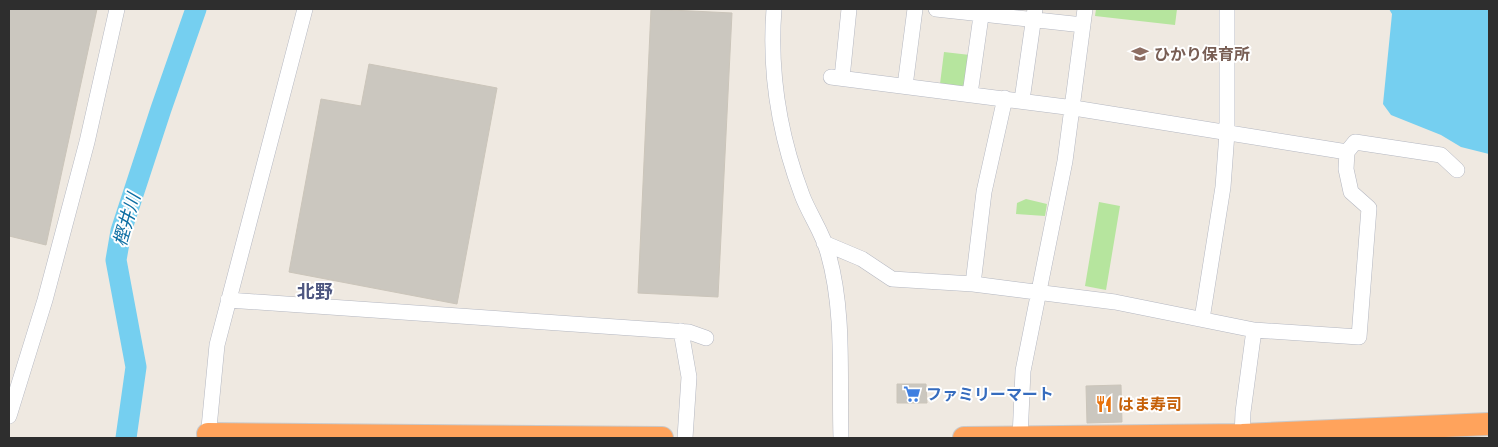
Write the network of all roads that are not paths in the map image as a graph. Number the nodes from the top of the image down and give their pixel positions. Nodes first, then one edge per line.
1 (117, 9) edge
2 (305, 9) edge
3 (774, 9) edge
4 (849, 9) edge
5 (915, 9) edge
6 (936, 9) edge
7 (1085, 9) edge
8 (1226, 9) edge
9 (981, 11) edge
10 (1034, 14) edge
11 (1083, 25) junction
12 (905, 86) junction
13 (970, 94) junction
14 (1004, 98) junction
15 (1022, 100) junction
16 (1074, 108) junction
17 (1227, 133) junction
18 (1347, 152) junction
19 (1457, 170) dead end
20 (824, 243) junction
21 (973, 284) junction
22 (1039, 294) junction
23 (228, 300) junction
24 (1202, 319) junction
25 (1254, 330) junction
26 (681, 331) junction
27 (706, 338) dead end
28 (9, 416) edge
29 (1489, 424) edge
30 (208, 436) edge
31 (328, 437) edge
32 (421, 437) edge
33 (1020, 437) edge
34 (1242, 437) edge
35 (662, 438) edge
36 (685, 438) edge
37 (841, 438) edge
38 (964, 438) edge

1 - 28 street
2 - 23 street
3 - 20 street
4 - 12 street
5 - 12 street
6 - 9 street
7 - 11 street
8 - 17 street
9 - 10 street
9 - 13 street
10 - 11 street
10 - 15 street
11 - 16 street
12 - 13 street
13 - 14 street
14 - 15 street
14 - 21 street
15 - 16 street
16 - 17 street
16 - 22 street
17 - 18 street
17 - 24 street
18 - 19 street
18 - 25 street
20 - 21 street
20 - 37 street
21 - 22 street
22 - 24 street
22 - 33 street
23 - 26 street
23 - 30 street
24 - 25 street
25 - 34 street
26 - 27 street
26 - 36 street
29 - 34 highway
30 - 31 highway
31 - 32 highway
32 - 35 highway
33 - 34 highway
33 - 38 highway

